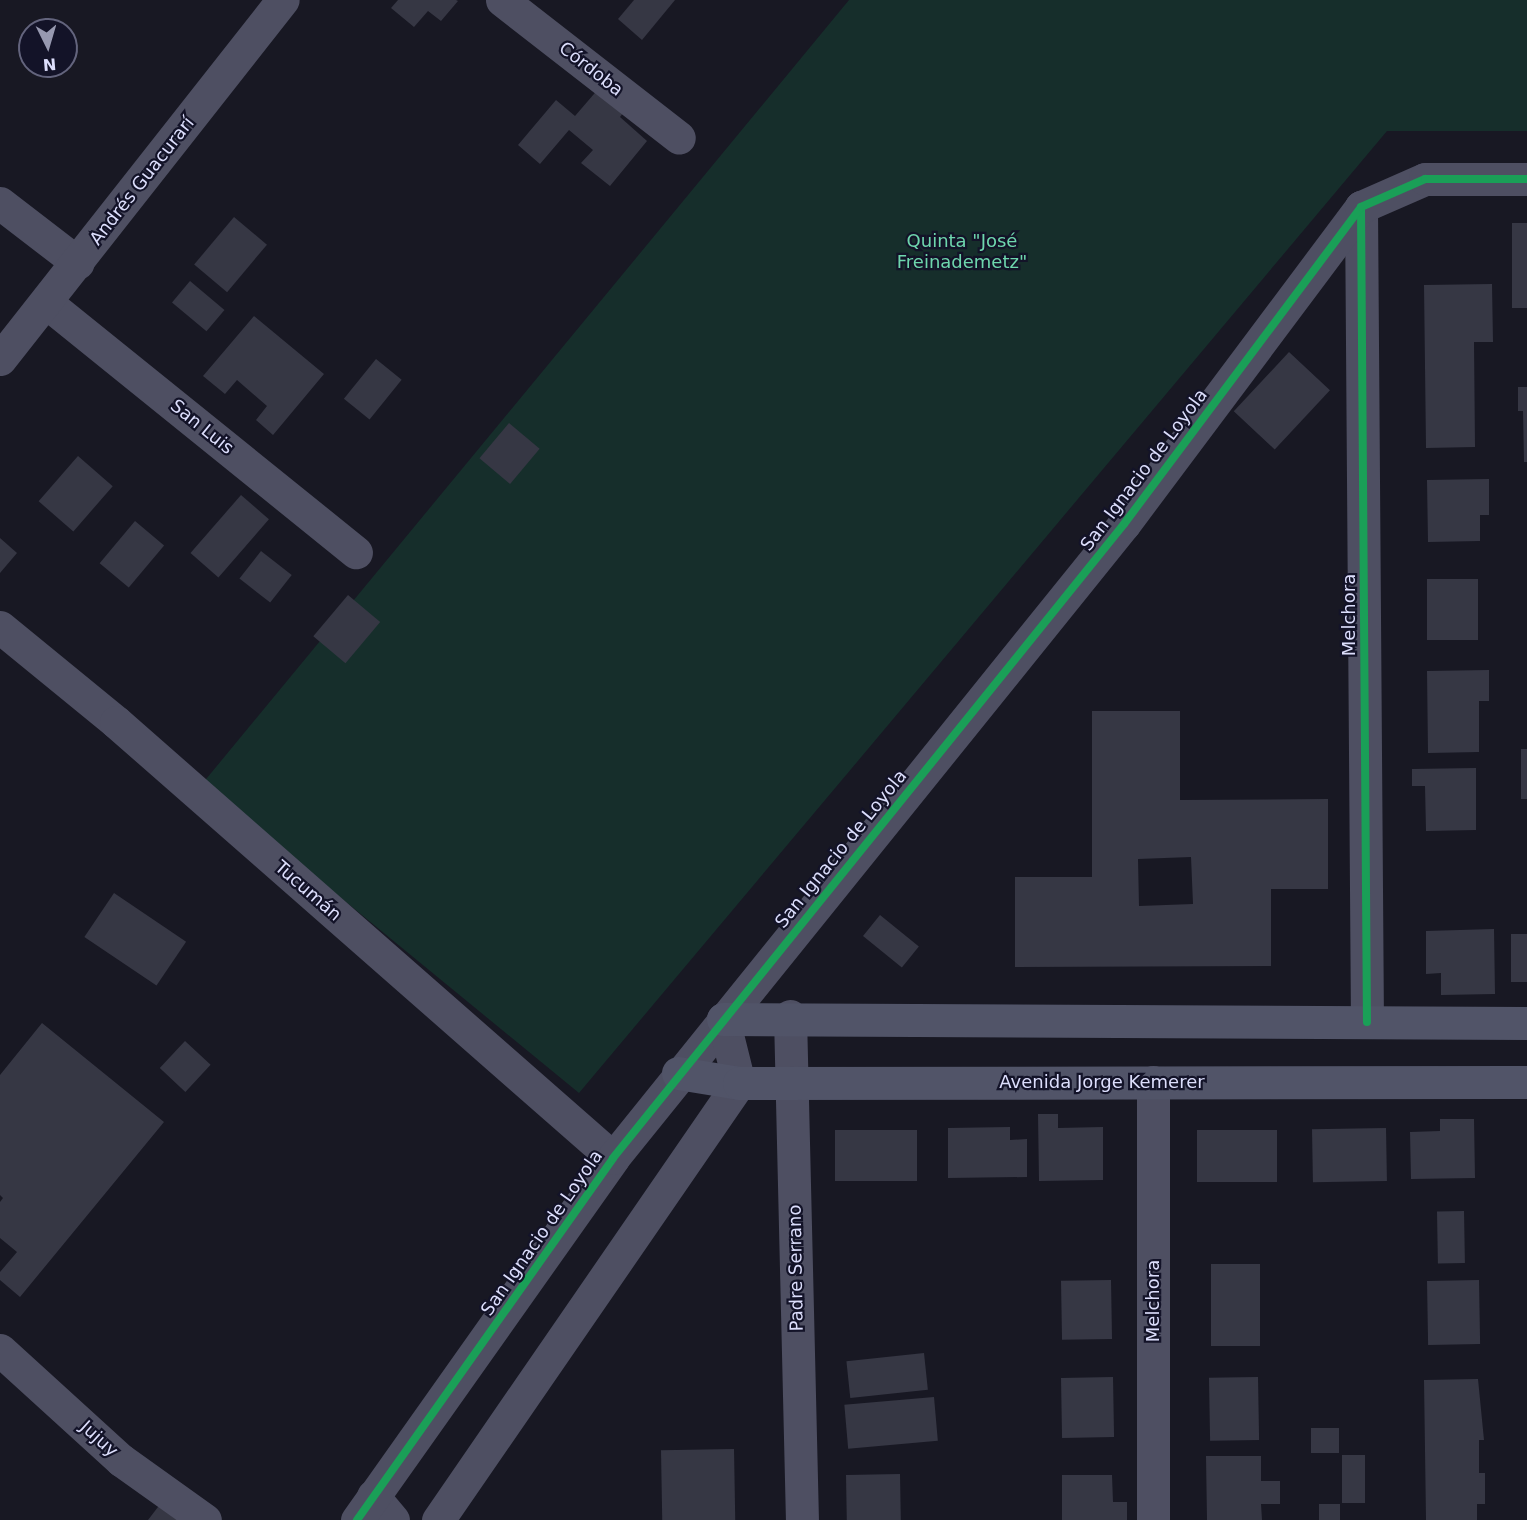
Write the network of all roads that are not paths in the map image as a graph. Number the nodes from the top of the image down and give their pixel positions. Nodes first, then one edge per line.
1 (282, 0) edge
2 (502, 0) edge
3 (679, 138) dead end
4 (1527, 179) edge
5 (0, 203) edge
6 (1361, 207) junction
7 (78, 263) junction
8 (47, 303) junction
9 (0, 359) edge
10 (356, 552) dead end
11 (0, 627) edge
12 (790, 1016) junction
13 (723, 1019) junction
14 (1367, 1022) junction
15 (1527, 1023) edge
16 (678, 1073) junction
17 (791, 1082) junction
18 (1153, 1082) junction
19 (739, 1083) junction
20 (1527, 1083) edge
21 (613, 1158) junction
22 (0, 1350) edge
23 (375, 1512) edge
24 (205, 1520) edge
25 (438, 1520) edge
26 (802, 1520) edge
27 (1153, 1520) edge

1 - 7 street, Andrés Guacurarí
2 - 3 street, Córdoba
4 - 6 street
5 - 7 street
6 - 13 street, San Ignacio de Loyola
6 - 14 street, Melchora
7 - 8 street, Andrés Guacurarí
8 - 9 street, Andrés Guacurarí
8 - 10 street, San Luis
11 - 21 street, Tucumán
12 - 13 main road
12 - 14 main road
12 - 17 street, Padre Serrano
13 - 16 street, San Ignacio de Loyola
13 - 19 street
14 - 15 main road
16 - 19 main road, Avenida Jorge Kemerer
16 - 21 street, San Ignacio de Loyola
17 - 18 main road, Avenida Jorge Kemerer
17 - 19 main road, Avenida Jorge Kemerer
17 - 26 street, Padre Serrano
18 - 20 main road, Avenida Jorge Kemerer
18 - 27 street, Melchora
19 - 25 street
21 - 23 street, San Ignacio de Loyola
22 - 24 street, Jujuy

